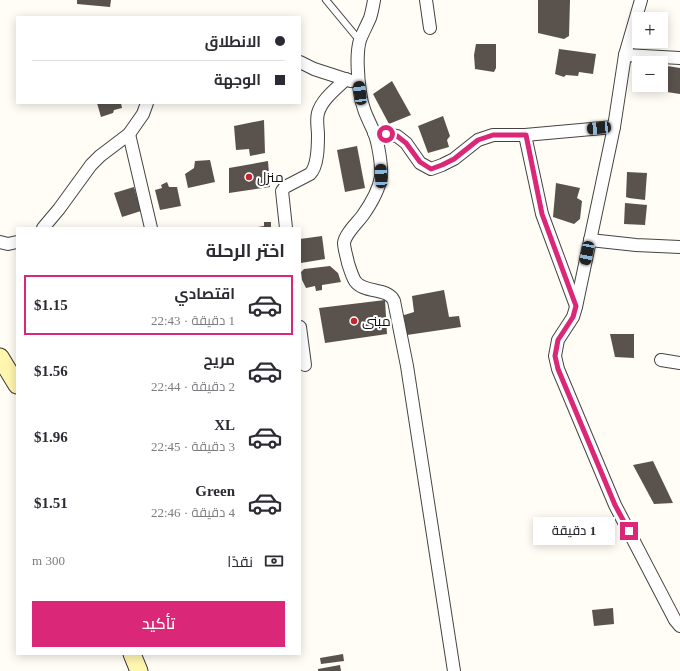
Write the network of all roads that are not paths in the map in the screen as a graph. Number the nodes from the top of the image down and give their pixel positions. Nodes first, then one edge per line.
1 (326, 0) edge
2 (374, 0) edge
3 (426, 0) edge
4 (641, 0) edge
5 (430, 28) dead end
6 (360, 41) junction
7 (625, 55) junction
8 (680, 58) edge
9 (301, 62) edge
10 (346, 79) junction
11 (359, 84) junction
12 (147, 104) edge
13 (614, 127) junction
14 (374, 133) junction
15 (130, 134) junction
16 (526, 135) junction
17 (44, 227) edge
18 (151, 227) edge
19 (286, 227) edge
20 (590, 240) junction
21 (0, 242) edge
22 (16, 242) edge
23 (680, 247) edge
24 (576, 306) junction
25 (301, 335) edge
26 (0, 357) edge
27 (661, 360) dead end
28 (680, 363) edge
29 (305, 365) dead end
30 (16, 383) edge
31 (680, 626) edge
32 (132, 655) edge
33 (139, 671) edge
34 (454, 671) edge

1 - 6 lane
2 - 6 street
3 - 5 street
4 - 7 street
6 - 11 street
7 - 8 street
7 - 13 street
9 - 10 street
10 - 11 street
10 - 19 street
11 - 14 street
12 - 15 street
13 - 16 street
13 - 20 street
14 - 16 street
14 - 34 street
15 - 17 street
15 - 18 street
16 - 24 street
20 - 23 street
20 - 24 street
21 - 22 street
24 - 31 street
25 - 29 street
26 - 30 main road
27 - 28 street
32 - 33 main road

